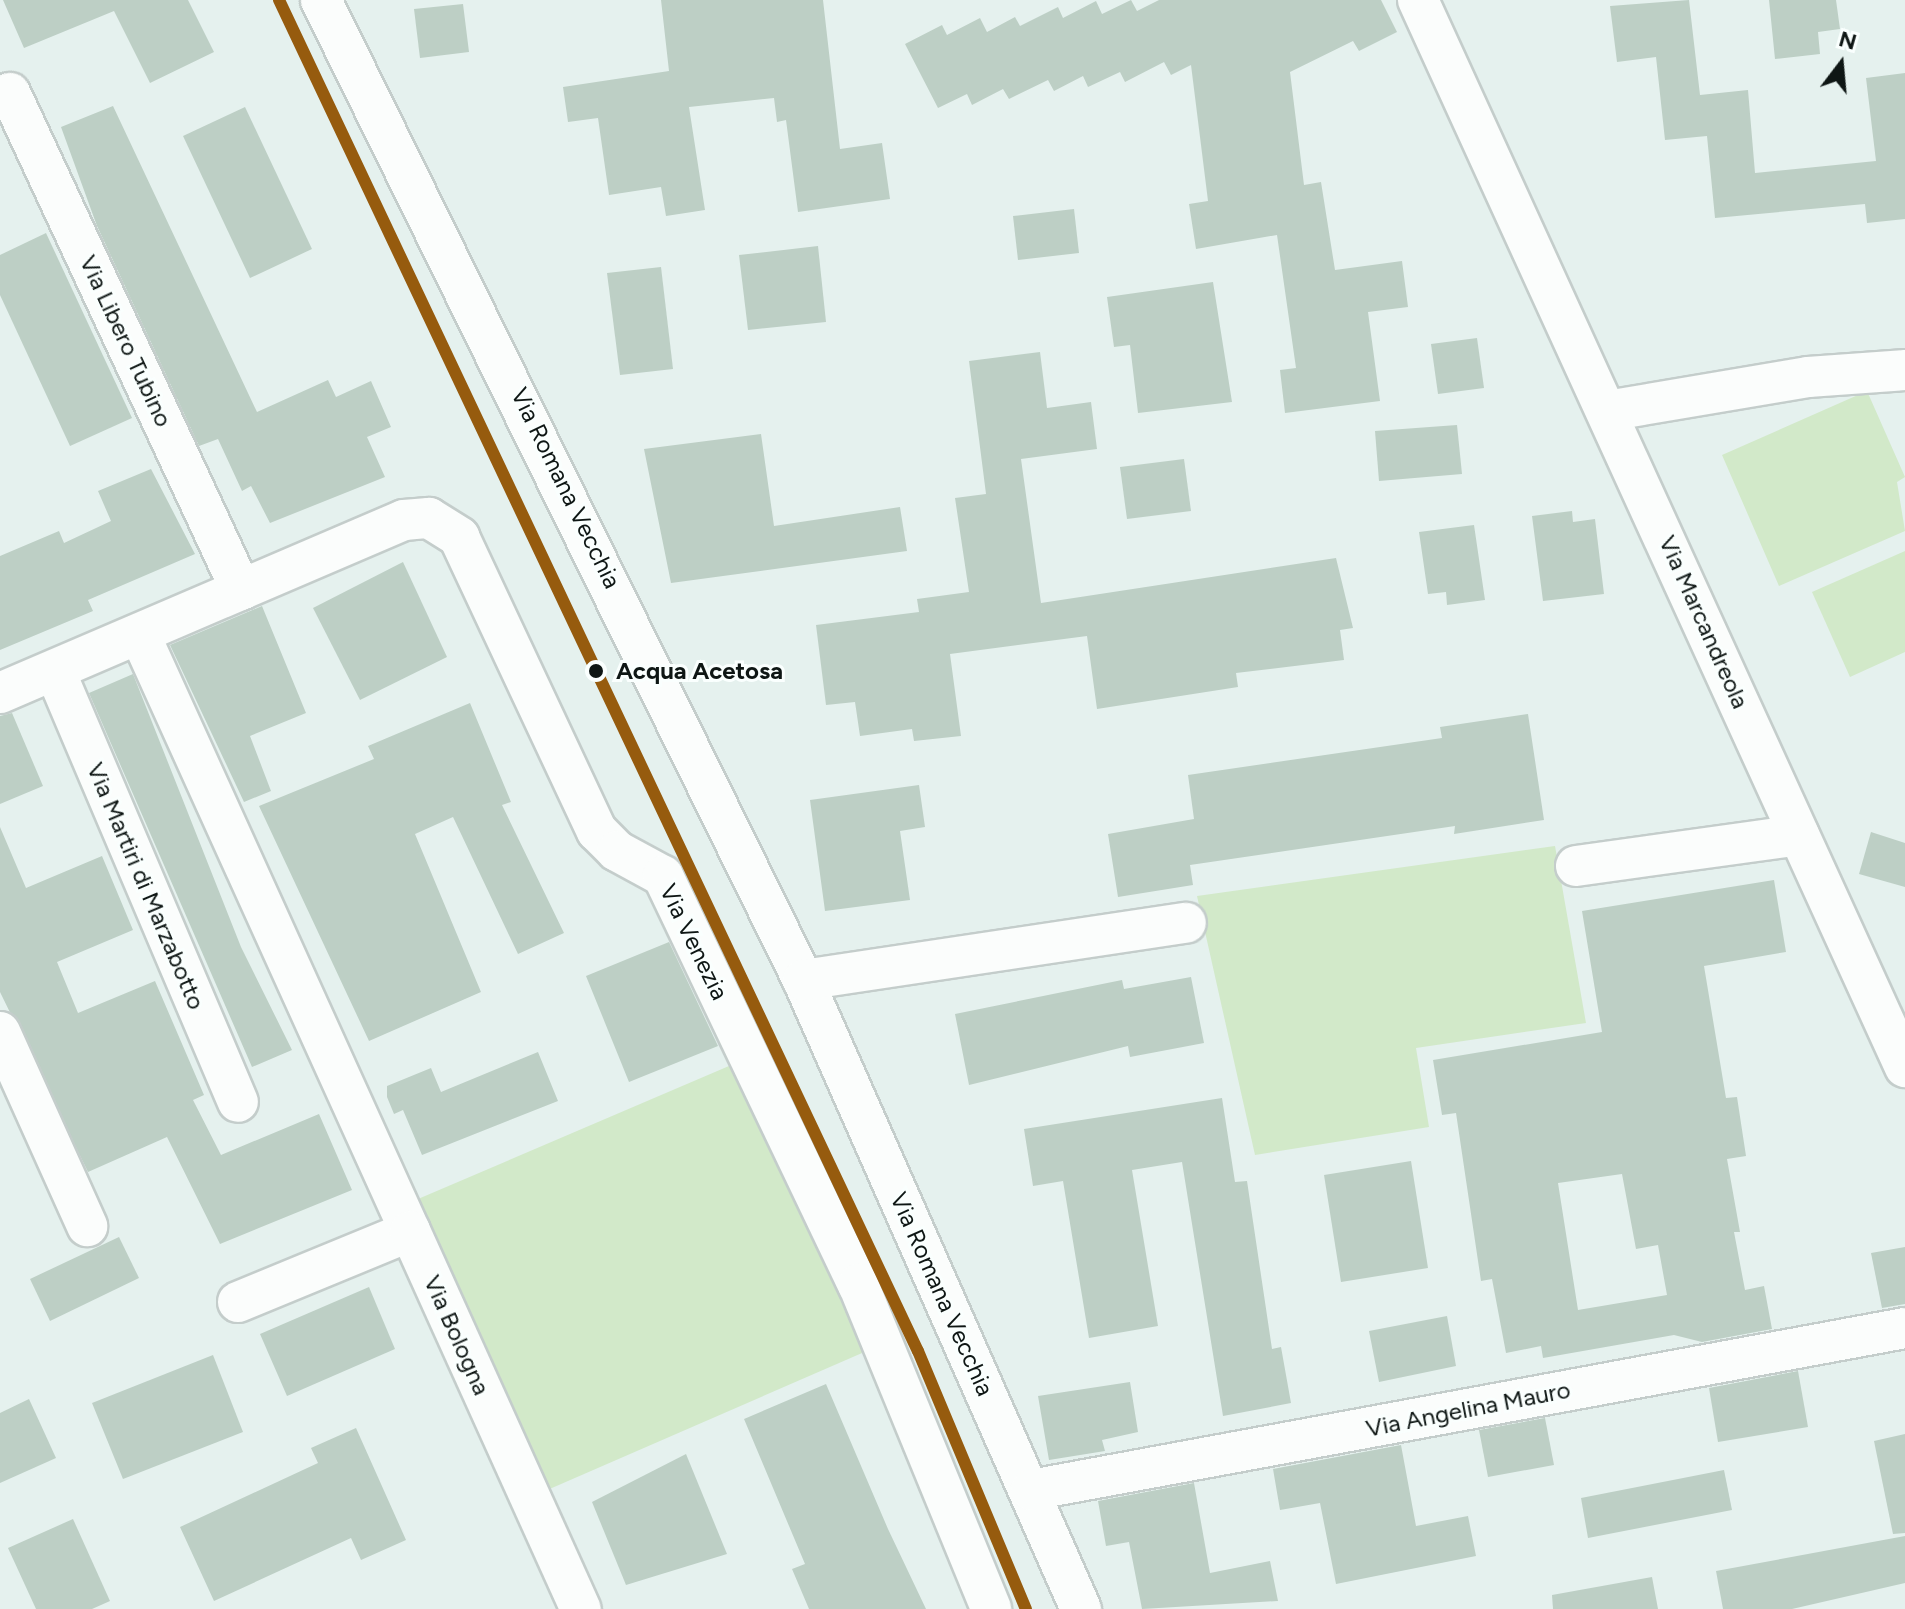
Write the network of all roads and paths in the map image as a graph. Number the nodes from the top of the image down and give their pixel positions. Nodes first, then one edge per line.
1 (321, 0) edge
2 (1418, 0) edge
3 (10, 93) dead end
4 (1905, 370) edge
5 (1607, 411) junction
6 (241, 590) junction
7 (140, 635) junction
8 (55, 671) junction
9 (0, 693) edge
10 (1799, 835) junction
11 (1576, 866) dead end
12 (1186, 923) dead end
13 (803, 980) junction
14 (0, 1032) edge
15 (1905, 1067) edge
16 (238, 1102) dead end
17 (87, 1226) dead end
18 (410, 1231) junction
19 (238, 1302) dead end
20 (1905, 1328) edge
21 (1031, 1490) junction
22 (581, 1609) edge
23 (991, 1609) edge
24 (1081, 1609) edge

1 - 13 street, Via Romana Vecchia
2 - 5 street, Via Marcandreola
3 - 6 street, Via Libero Tubino
4 - 5 street
5 - 10 street, Via Marcandreola
6 - 7 street, Via Venezia
6 - 23 street, Via Venezia
7 - 8 street, Via Venezia
7 - 18 street
8 - 9 street, Via Venezia
8 - 16 street, Via Martiri di Marzabotto
10 - 11 street
10 - 15 street, Via Marcandreola
12 - 13 street
13 - 21 street, Via Romana Vecchia
14 - 17 street
18 - 19 street
18 - 22 street, Via Bologna
20 - 21 street, Via Angelina Mauro
21 - 24 street, Via Romana Vecchia

